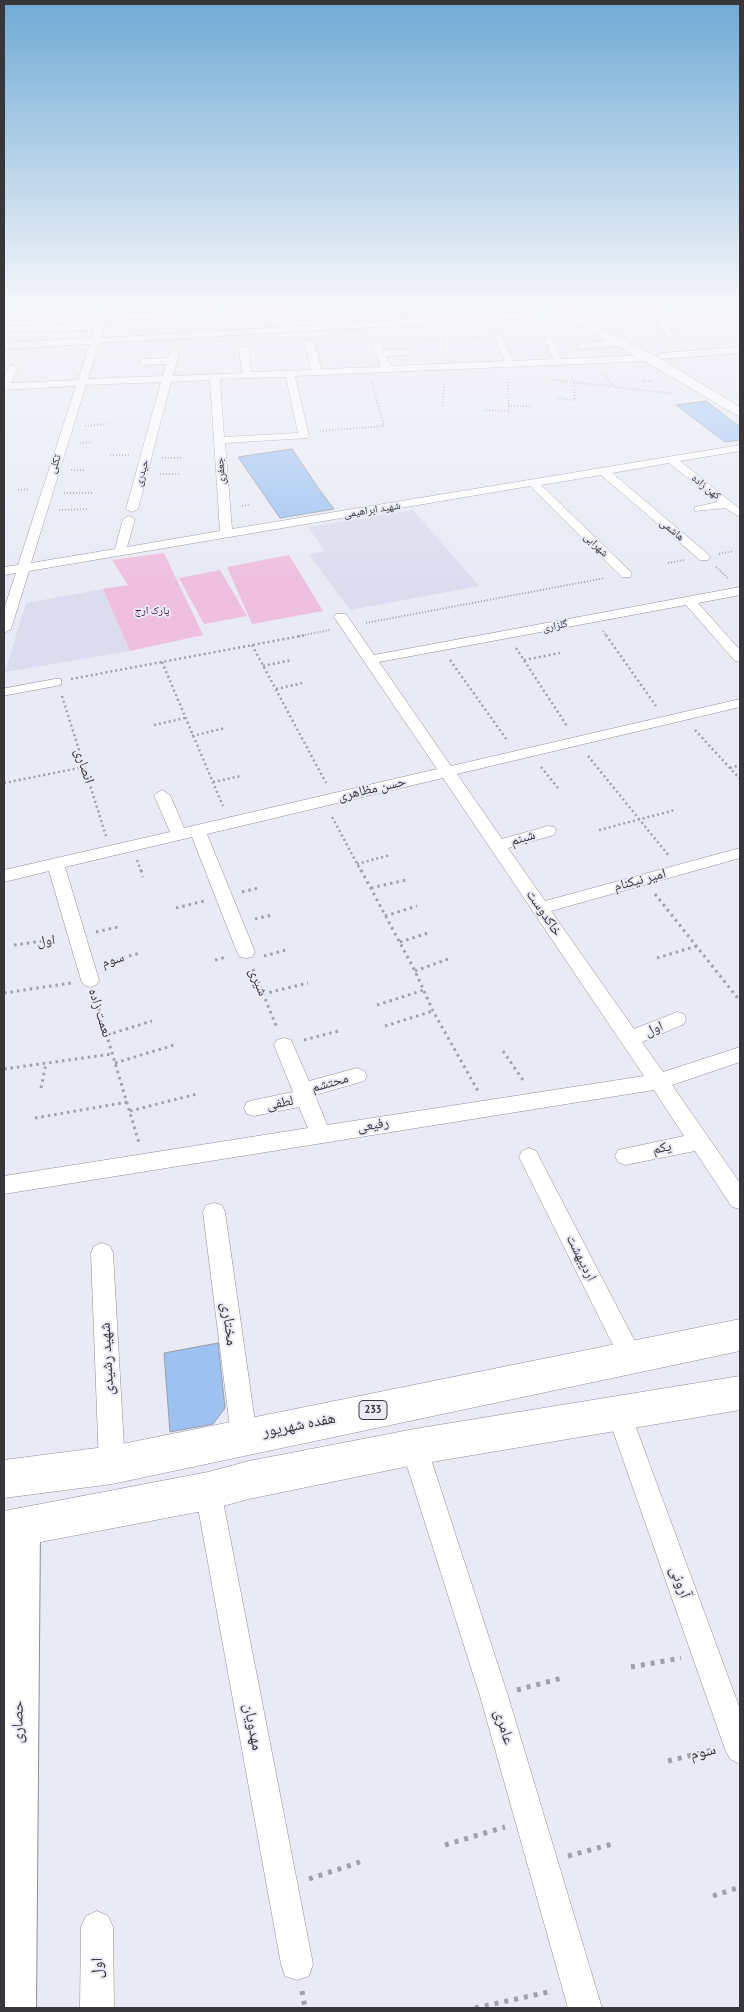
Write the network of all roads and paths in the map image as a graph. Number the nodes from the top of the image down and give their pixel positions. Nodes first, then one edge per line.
1 (78, 394) edge
2 (164, 394) edge
3 (214, 394) edge
4 (292, 394) edge
5 (375, 394) edge
6 (443, 394) edge
7 (508, 394) edge
8 (575, 394) edge
9 (676, 394) edge
10 (709, 394) edge
11 (723, 394) edge
12 (558, 398) dead end
13 (717, 399) junction
14 (740, 403) edge
15 (443, 406) dead end
16 (508, 406) junction
17 (531, 406) dead end
18 (486, 410) dead end
19 (740, 413) edge
20 (304, 432) junction
21 (219, 440) junction
22 (740, 448) edge
23 (672, 460) junction
24 (603, 471) junction
25 (533, 483) junction
26 (46, 493) junction
27 (94, 493) dead end
28 (727, 504) junction
29 (87, 509) dead end
30 (699, 509) dead end
31 (40, 510) junction
32 (740, 514) edge
33 (226, 534) junction
34 (120, 552) junction
35 (704, 557) joint
36 (22, 568) junction
37 (4, 571) edge
38 (626, 574) joint
39 (737, 587) edge
40 (8, 598) edge
41 (690, 601) junction
42 (594, 618) junction
43 (5, 622) edge
44 (344, 622) junction
45 (508, 635) junction
46 (252, 645) junction
47 (440, 647) junction
48 (560, 652) dead end
49 (740, 658) edge
50 (292, 660) dead end
51 (370, 660) junction
52 (524, 660) junction
53 (162, 662) junction
54 (263, 666) junction
55 (58, 682) junction
56 (303, 683) dead end
57 (276, 689) junction
58 (4, 692) edge
59 (740, 703) edge
60 (682, 717) junction
61 (185, 718) junction
62 (666, 720) junction
63 (154, 725) dead end
64 (225, 728) dead end
65 (192, 736) junction
66 (576, 741) junction
67 (524, 754) junction
68 (740, 764) edge
69 (84, 767) junction
70 (730, 768) junction
71 (446, 772) junction
72 (241, 776) dead end
73 (740, 779) edge
74 (213, 782) junction
75 (4, 783) edge
76 (558, 788) dead end
77 (162, 795) dead end
78 (329, 799) junction
79 (675, 810) dead end
80 (640, 820) junction
81 (231, 822) junction
82 (196, 830) junction
83 (599, 830) dead end
84 (548, 831) dead end
85 (179, 835) junction
86 (498, 846) junction
87 (111, 850) junction
88 (740, 852) edge
89 (390, 855) dead end
90 (55, 864) junction
91 (357, 864) junction
92 (680, 869) junction
93 (4, 876) edge
94 (644, 879) junction
95 (406, 880) dead end
96 (371, 888) junction
97 (224, 897) junction
98 (417, 906) dead end
99 (176, 908) dead end
100 (540, 908) junction
101 (385, 916) junction
102 (431, 932) dead end
103 (77, 937) junction
104 (400, 942) junction
105 (14, 945) dead end
106 (697, 946) junction
107 (289, 948) dead end
108 (140, 953) dead end
109 (248, 956) junction
110 (452, 958) dead end
111 (657, 958) dead end
112 (415, 971) junction
113 (89, 974) junction
114 (308, 983) dead end
115 (424, 990) junction
116 (4, 993) edge
117 (263, 994) junction
118 (740, 1001) edge
119 (377, 1005) dead end
120 (433, 1011) junction
121 (677, 1019) dead end
122 (152, 1022) dead end
123 (385, 1026) dead end
124 (338, 1031) dead end
125 (107, 1035) junction
126 (630, 1039) junction
127 (174, 1045) dead end
128 (284, 1045) junction
129 (503, 1051) dead end
130 (112, 1054) junction
131 (740, 1054) edge
132 (46, 1063) junction
133 (115, 1063) junction
134 (4, 1069) edge
135 (357, 1076) dead end
136 (659, 1081) junction
137 (41, 1088) dead end
138 (197, 1094) dead end
139 (304, 1094) junction
140 (536, 1100) junction
141 (128, 1102) junction
142 (254, 1108) dead end
143 (487, 1108) junction
144 (130, 1111) junction
145 (35, 1118) dead end
146 (320, 1133) junction
147 (700, 1141) junction
148 (625, 1156) dead end
149 (529, 1157) dead end
150 (145, 1163) junction
151 (4, 1185) edge
152 (740, 1200) edge
153 (214, 1212) dead end
154 (102, 1253) dead end
155 (740, 1335) edge
156 (632, 1359) junction
157 (740, 1392) edge
158 (620, 1414) junction
159 (244, 1436) junction
160 (414, 1447) junction
161 (112, 1465) junction
162 (4, 1480) edge
163 (208, 1491) junction
164 (13, 1528) edge
165 (706, 1653) junction
166 (631, 1667) dead end
167 (562, 1678) dead end
168 (494, 1696) junction
169 (739, 1746) edge
170 (668, 1761) dead end
171 (532, 1820) junction
172 (616, 1843) dead end
173 (446, 1845) dead end
174 (360, 1862) dead end
175 (544, 1863) junction
176 (740, 1887) edge
177 (283, 1888) junction
178 (712, 1896) dead end
179 (97, 1927) dead end
180 (297, 1964) dead end
181 (582, 1997) edge
182 (19, 2005) edge
183 (97, 2008) edge
184 (475, 2008) edge

1 - 26 street, تکلی
2 - 34 street, حیدری
3 - 21 street, جعفری
4 - 20 street
5 - 20 path
6 - 15 path
7 - 16 path
8 - 12 path
9 - 13 path
10 - 13 main road
11 - 14 main road
13 - 19 main road
16 - 17 path
16 - 18 path
20 - 21 street
21 - 33 street, جعفری
22 - 23 street, شهید ابراهیمی
23 - 24 street, شهید ابراهیمی
23 - 28 street, کهن زاده
24 - 25 street, شهید ابراهیمی
24 - 35 street, هاشمی
25 - 33 street, شهید ابراهیمی
25 - 38 street, شهرابی
26 - 27 path
26 - 31 street, تکلی
28 - 30 street
28 - 32 street, کهن زاده
29 - 31 path
31 - 36 street, تکلی
33 - 34 street, شهید ابراهیمی
34 - 36 street, شهید ابراهیمی
35 - 39 path
36 - 37 street, شهید ابراهیمی
36 - 40 street, تکلی
38 - 44 path
39 - 41 street, گلزاری
40 - 43 street, تکلی
41 - 42 street, گلزاری
41 - 49 street
42 - 45 street, گلزاری
42 - 62 path
44 - 46 path
44 - 51 street, خاکدوست
45 - 47 street, گلزاری
45 - 52 path
46 - 53 path
46 - 54 path
47 - 51 street, گلزاری
47 - 67 path
48 - 52 path
50 - 54 path
51 - 71 street, خاکدوست
52 - 66 path
53 - 55 path
53 - 61 path
54 - 57 path
55 - 58 lane
55 - 69 path, انصاری
56 - 57 path
57 - 78 path
59 - 60 street, حسن مظاهری
60 - 62 street, حسن مظاهری
60 - 70 path
61 - 63 path
61 - 65 path
62 - 66 street, حسن مظاهری
64 - 65 path
65 - 74 path
66 - 67 street, حسن مظاهری
66 - 80 path
67 - 71 street, حسن مظاهری
67 - 76 path
68 - 70 path
69 - 75 path
69 - 87 path, انصاری
70 - 73 path
71 - 78 street, حسن مظاهری
71 - 86 street, خاکدوست
72 - 74 path
74 - 81 path
77 - 85 street
78 - 81 street, حسن مظاهری
78 - 91 path
79 - 80 path
80 - 83 path
80 - 92 path
81 - 82 street, حسن مظاهری
82 - 85 street, حسن مظاهری
82 - 97 street, شیری
84 - 86 street, شبنم
85 - 87 street, حسن مظاهری
86 - 100 street, خاکدوست
87 - 90 street, حسن مظاهری
88 - 92 street, امیر نیکنام
89 - 91 path
90 - 93 street, حسن مظاهری
90 - 103 street
91 - 96 path
92 - 94 street, امیر نیکنام
94 - 100 street, امیر نیکنام
94 - 106 path
95 - 96 path
96 - 101 path
97 - 99 path
97 - 109 street, شیری
98 - 101 path
100 - 126 street, خاکدوست
101 - 104 path
102 - 104 path
103 - 105 path, اول
103 - 113 street
104 - 112 path
106 - 111 path
106 - 118 path
107 - 109 path
108 - 113 path, سوم
109 - 117 path, شیری
110 - 112 path
112 - 115 path
113 - 116 path, سوم
113 - 125 path, نعمت زاده
114 - 117 path
115 - 119 path
115 - 120 path
117 - 128 path, شیری
120 - 123 path
120 - 143 path
121 - 126 street, اول
122 - 125 path
124 - 128 path
125 - 130 path, نعمت زاده
126 - 136 street, خاکدوست
127 - 133 path
128 - 139 street
129 - 140 path
130 - 132 path
130 - 133 path, نعمت زاده
131 - 136 street, رفیعی
132 - 134 path
132 - 137 path
133 - 141 path, نعمت زاده
135 - 139 street, محتشم
136 - 140 street, رفیعی
136 - 147 street, خاکدوست
138 - 144 path
139 - 142 street, لطفی
139 - 146 street
140 - 143 street, رفیعی
141 - 144 path, نعمت زاده
141 - 145 path
143 - 146 street, رفیعی
144 - 150 path, نعمت زاده
146 - 150 street, رفیعی
147 - 148 street, یکم
147 - 152 street, خاکدوست
149 - 156 street, اردیبهشت
150 - 151 street, رفیعی
153 - 159 street, مختاری
154 - 161 street, شهید رشیدی
155 - 156 main road, هفده شهریور / 233
156 - 159 main road, هفده شهریور / 233
157 - 158 main road
158 - 160 main road
158 - 165 street, آرونی
159 - 161 main road, هفده شهریور / 233
160 - 163 main road
160 - 168 street, عامری
161 - 162 main road, هفده شهریور / 233
163 - 164 main road
163 - 177 street, مهدویان
164 - 182 main road, حصاری
165 - 166 path
165 - 169 street, آرونی
167 - 168 path
168 - 171 street, عامری
169 - 170 path, سوم
171 - 173 path
171 - 175 street, عامری
172 - 175 path
174 - 177 path
175 - 181 street, عامری
176 - 178 path
177 - 180 street, مهدویان
179 - 183 street, اول
181 - 184 path

